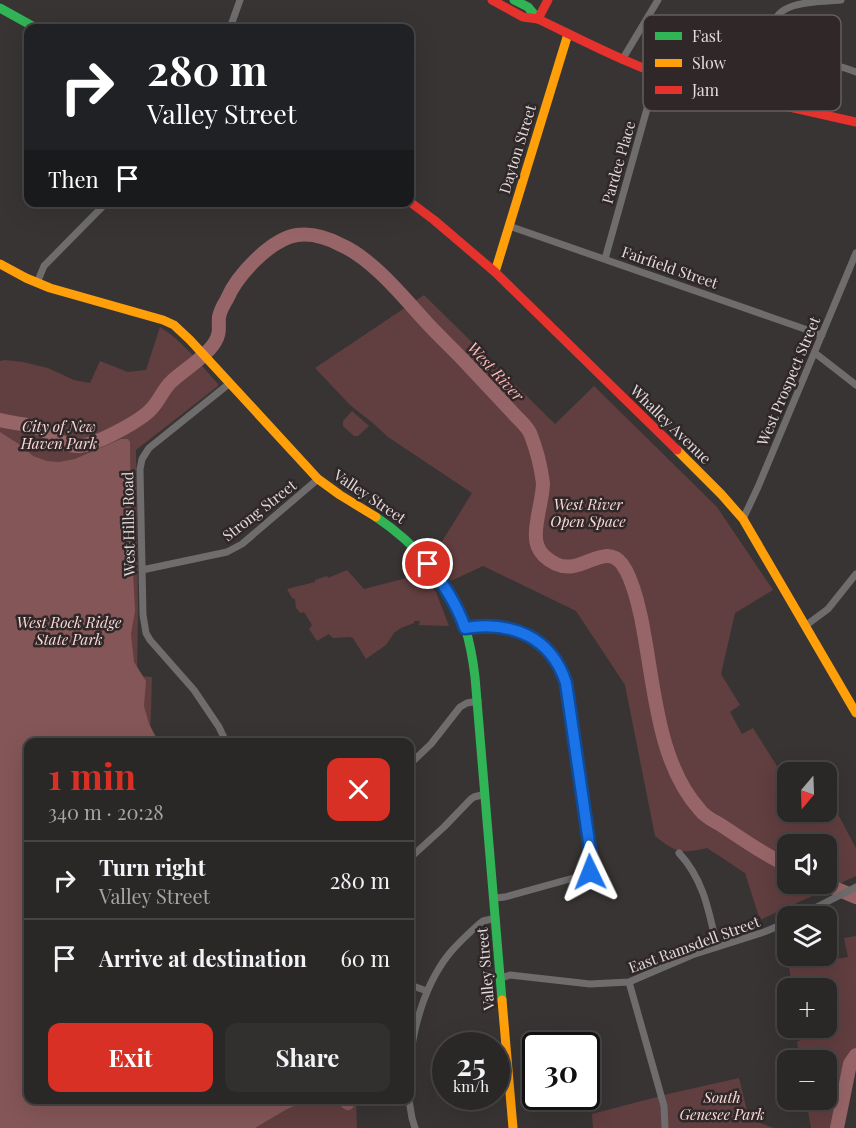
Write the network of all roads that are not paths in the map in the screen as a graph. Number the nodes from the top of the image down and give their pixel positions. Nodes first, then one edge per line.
1 (240, 0) edge
2 (492, 0) edge
3 (514, 0) edge
4 (548, 0) edge
5 (658, 0) edge
6 (841, 0) edge
7 (0, 8) edge
8 (649, 15) edge
9 (777, 15) edge
10 (538, 19) junction
11 (29, 24) edge
12 (231, 24) edge
13 (643, 25) edge
14 (568, 34) junction
15 (622, 60) junction
16 (841, 66) edge
17 (643, 68) edge
18 (856, 72) edge
19 (646, 111) edge
20 (807, 111) edge
21 (856, 122) edge
22 (414, 205) edge
23 (102, 207) edge
24 (509, 226) junction
25 (856, 253) edge
26 (605, 259) junction
27 (0, 264) edge
28 (495, 272) junction
29 (37, 283) junction
30 (822, 334) junction
31 (815, 353) junction
32 (230, 383) junction
33 (856, 386) edge
34 (318, 479) junction
35 (743, 519) junction
36 (142, 570) junction
37 (856, 574) edge
38 (805, 626) junction
39 (465, 628) junction
40 (478, 701) junction
41 (856, 713) edge
42 (224, 738) edge
43 (414, 760) edge
44 (485, 794) junction
45 (679, 853) dead end
46 (414, 854) edge
47 (856, 887) edge
48 (495, 898) junction
49 (818, 906) edge
50 (496, 918) junction
51 (777, 927) edge
52 (717, 946) junction
53 (501, 978) junction
54 (629, 982) junction
55 (414, 987) edge
56 (427, 992) junction
57 (414, 1036) edge
58 (410, 1104) edge
59 (415, 1128) edge
60 (513, 1128) edge
61 (665, 1128) edge

1 - 12 street
2 - 10 main road
3 - 10 main road
4 - 10 main road
5 - 8 street
6 - 9 street
7 - 11 main road
10 - 14 main road
13 - 15 street
14 - 15 main road
14 - 24 main road, Dayton Street
15 - 17 main road
16 - 18 street
19 - 26 street, Pardee Place
20 - 21 main road
22 - 28 main road, Whalley Avenue
23 - 29 street
24 - 26 street, Fairfield Street
24 - 28 main road, Dayton Street
25 - 30 street, West Prospect Street
26 - 30 street, Fairfield Street
27 - 29 main road, Valley Street
28 - 35 main road, Whalley Avenue
29 - 32 main road, Valley Street
30 - 31 street, West Prospect Street
31 - 33 street
31 - 35 street, West Prospect Street
32 - 34 main road, Valley Street
32 - 36 street, West Hills Road
34 - 36 street, Strong Street
34 - 39 main road, Valley Street
35 - 38 main road, Whalley Avenue
36 - 42 street, West Hills Road
37 - 38 street
38 - 41 main road, Whalley Avenue
39 - 40 main road, Valley Street
39 - 48 street
40 - 43 street
40 - 44 main road, Valley Street
44 - 46 street
44 - 48 main road, Valley Street
45 - 52 street
47 - 49 street
48 - 50 main road, Valley Street
50 - 53 main road, Valley Street
50 - 56 street
51 - 52 street, East Ramsdell Street
52 - 54 street, East Ramsdell Street
53 - 54 street, East Ramsdell Street
53 - 60 main road, Valley Street
54 - 61 street
55 - 56 street
56 - 57 street
58 - 59 street

